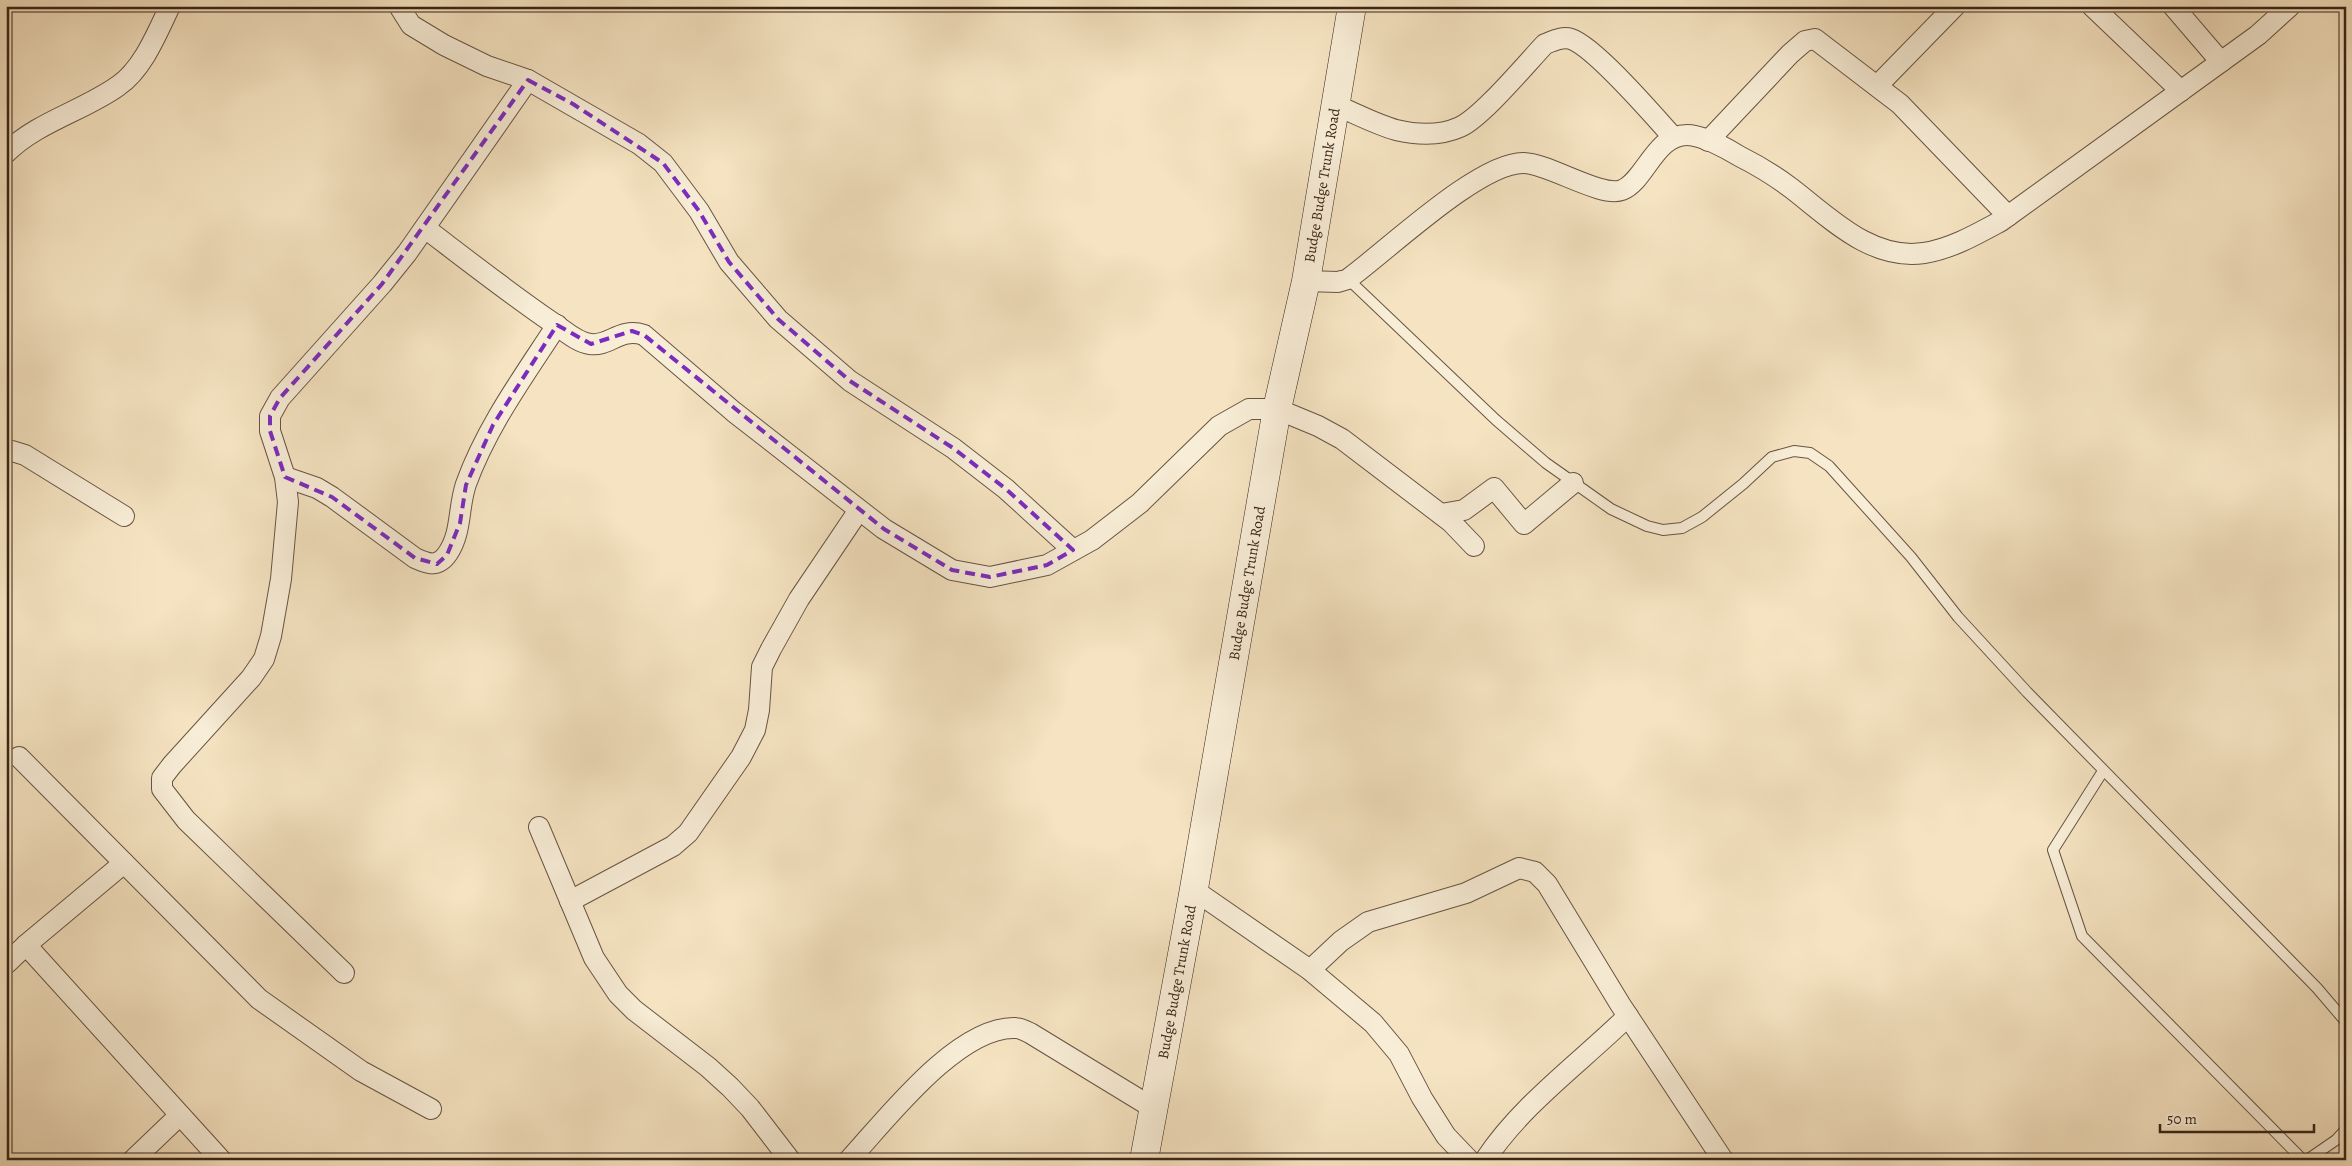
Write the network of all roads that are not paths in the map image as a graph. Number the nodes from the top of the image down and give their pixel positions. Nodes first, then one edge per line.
1 (170, 6) edge
2 (399, 6) edge
3 (1352, 6) edge
4 (1955, 6) edge
5 (2092, 6) edge
6 (2173, 6) edge
7 (2290, 6) edge
8 (2221, 62) junction
9 (528, 80) junction
10 (1877, 86) junction
11 (2181, 91) junction
12 (1335, 106) junction
13 (1673, 137) junction
14 (1708, 141) junction
15 (6, 153) edge
16 (2008, 216) junction
17 (425, 228) junction
18 (1348, 279) junction
19 (1306, 281) junction
20 (557, 325) junction
21 (1277, 409) junction
22 (6, 453) edge
23 (285, 477) junction
24 (1574, 482) junction
25 (859, 510) junction
26 (1441, 514) junction
27 (124, 516) dead end
28 (1474, 546) dead end
29 (1073, 550) junction
30 (19, 757) dead end
31 (2103, 771) junction
32 (539, 827) dead end
33 (124, 863) junction
34 (1194, 890) junction
35 (570, 901) junction
36 (26, 945) junction
37 (6, 964) edge
38 (1310, 970) junction
39 (344, 973) dead end
40 (1628, 1016) junction
41 (2346, 1022) edge
42 (1154, 1108) junction
43 (431, 1109) dead end
44 (180, 1115) junction
45 (2346, 1129) edge
46 (133, 1160) edge
47 (221, 1160) edge
48 (790, 1160) edge
49 (849, 1160) edge
50 (1144, 1160) edge
51 (1469, 1160) edge
52 (1485, 1160) edge
53 (1723, 1160) edge
54 (2303, 1160) edge
55 (2307, 1160) edge

1 - 15 street
2 - 9 street
3 - 12 main road, Budge Budge Trunk Road
4 - 10 street
5 - 11 street
6 - 8 street
7 - 8 street
8 - 11 street
9 - 17 street
9 - 29 street
10 - 14 street
10 - 16 street
11 - 16 street
12 - 13 street
12 - 19 main road, Budge Budge Trunk Road
13 - 14 street
13 - 18 street
14 - 16 street
17 - 20 street
17 - 23 street
18 - 19 street
18 - 24 lane
19 - 21 main road, Budge Budge Trunk Road
20 - 23 street
20 - 25 street
21 - 26 street
21 - 29 street
21 - 34 main road, Budge Budge Trunk Road
22 - 27 street
23 - 39 street
24 - 26 street
24 - 31 lane
25 - 29 street
25 - 35 street
26 - 28 street
30 - 33 street
31 - 41 lane
31 - 54 lane
32 - 35 street
33 - 36 street
33 - 43 street
34 - 38 street
34 - 42 main road, Budge Budge Trunk Road
35 - 48 street
36 - 37 street
36 - 44 street
38 - 40 street
38 - 51 street
40 - 52 street
40 - 53 street
42 - 49 street
42 - 50 main road, Budge Budge Trunk Road
44 - 46 street
44 - 47 street
45 - 55 lane

